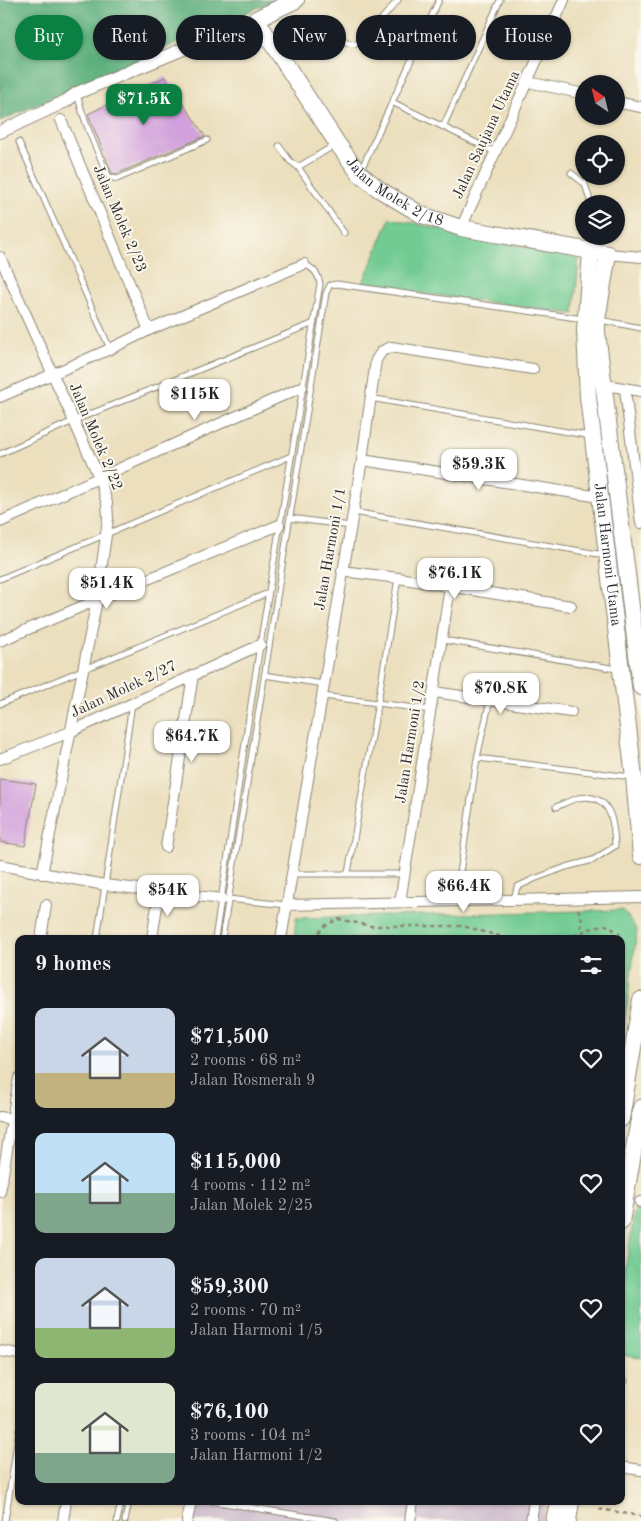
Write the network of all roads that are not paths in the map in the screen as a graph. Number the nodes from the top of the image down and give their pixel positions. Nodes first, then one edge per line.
1 (296, 0) edge
2 (398, 0) edge
3 (438, 0) edge
4 (500, 0) edge
5 (564, 0) edge
6 (263, 16) edge
7 (263, 30) edge
8 (346, 41) edge
9 (176, 52) edge
10 (528, 82) junction
11 (575, 92) edge
12 (77, 93) junction
13 (392, 102) junction
14 (625, 104) edge
15 (641, 107) edge
16 (61, 120) dead end
17 (444, 127) junction
18 (0, 132) edge
19 (207, 140) dead end
20 (19, 142) dead end
21 (337, 143) junction
22 (279, 146) dead end
23 (496, 152) junction
24 (298, 167) junction
25 (571, 173) dead end
26 (359, 174) junction
27 (588, 195) edge
28 (461, 228) junction
29 (344, 233) dead end
30 (597, 247) edge
31 (0, 257) edge
32 (641, 257) edge
33 (304, 264) joint
34 (592, 319) junction
35 (314, 323) junction
36 (641, 328) edge
37 (149, 330) junction
38 (110, 349) junction
39 (533, 369) dead end
40 (52, 374) junction
41 (595, 383) junction
42 (302, 388) junction
43 (625, 388) junction
44 (641, 391) edge
45 (1, 395) edge
46 (370, 398) junction
47 (73, 421) junction
48 (592, 436) junction
49 (0, 454) edge
50 (291, 456) junction
51 (362, 460) junction
52 (99, 477) junction
53 (600, 497) junction
54 (353, 512) junction
55 (290, 518) junction
56 (0, 522) edge
57 (641, 523) edge
58 (279, 525) junction
59 (351, 526) junction
60 (106, 535) junction
61 (608, 556) junction
62 (342, 571) junction
63 (398, 578) junction
64 (0, 579) edge
65 (450, 587) junction
66 (268, 592) junction
67 (97, 600) junction
68 (571, 606) dead end
69 (443, 640) junction
70 (0, 641) edge
71 (260, 644) junction
72 (82, 670) junction
73 (621, 670) junction
74 (193, 675) junction
75 (264, 675) junction
76 (324, 684) junction
77 (641, 687) edge
78 (434, 692) junction
79 (322, 696) junction
80 (490, 700) junction
81 (378, 702) junction
82 (132, 703) junction
83 (0, 704) edge
84 (431, 710) junction
85 (571, 712) dead end
86 (70, 732) junction
87 (477, 758) junction
88 (0, 759) edge
89 (634, 777) junction
90 (556, 807) dead end
91 (166, 847) dead end
92 (641, 856) edge
93 (0, 865) edge
94 (348, 873) junction
95 (42, 874) junction
96 (292, 874) junction
97 (405, 874) junction
98 (105, 885) junction
99 (159, 892) junction
100 (641, 897) edge
101 (225, 899) junction
102 (514, 899) junction
103 (456, 900) junction
104 (400, 902) junction
105 (46, 905) dead end
106 (286, 905) junction
107 (41, 935) edge
108 (98, 935) edge
109 (153, 935) edge
110 (216, 935) edge
111 (222, 935) edge
112 (282, 935) edge
113 (641, 1000) edge
114 (625, 1095) edge
115 (15, 1101) edge
116 (641, 1108) edge
117 (0, 1117) edge
118 (12, 1119) junction
119 (626, 1165) edge
120 (0, 1192) edge
121 (0, 1351) edge
122 (15, 1353) edge
123 (15, 1456) edge
124 (625, 1468) edge
125 (641, 1470) edge
126 (66, 1505) edge
127 (119, 1505) edge
128 (128, 1505) edge
129 (190, 1505) edge
130 (236, 1505) edge
131 (413, 1505) edge
132 (534, 1505) edge
133 (557, 1505) edge
134 (570, 1505) edge
135 (5, 1521) edge
136 (64, 1521) edge
137 (117, 1521) edge
138 (125, 1521) edge
139 (187, 1521) edge
140 (335, 1521) edge
141 (410, 1521) edge
142 (532, 1521) edge
143 (554, 1521) edge
144 (568, 1521) edge

1 - 6 main road
2 - 8 lane
3 - 13 lane
4 - 17 lane
5 - 10 street, Jalan Saujana Utama
7 - 21 main road, Jalan Molek 2/18
9 - 12 street
10 - 11 street
10 - 23 street, Jalan Saujana Utama
12 - 18 street
12 - 19 lane
13 - 17 lane
13 - 26 lane
14 - 15 street
16 - 37 street, Jalan Molek 2/23
17 - 23 lane
20 - 38 lane
21 - 24 lane
21 - 26 main road, Jalan Molek 2/18
22 - 24 lane
23 - 28 street, Jalan Saujana Utama
24 - 29 lane
25 - 27 lane
26 - 28 main road, Jalan Molek 2/18
28 - 30 main road, Jalan Molek 2/18
30 - 32 street
30 - 34 main road, Jalan Harmoni Utama
31 - 40 street, Jalan Molek 2/22
33 - 35 lane
33 - 37 street
34 - 36 lane
34 - 41 main road, Jalan Harmoni Utama
34 - 55 lane
35 - 42 lane
35 - 47 lane
37 - 38 street
38 - 40 street
39 - 46 street, Jalan Harmoni 1/1
40 - 45 street
40 - 47 street, Jalan Molek 2/22
41 - 43 street
41 - 48 main road, Jalan Harmoni Utama
41 - 77 main road, Jalan Harmoni Utama
42 - 50 lane
42 - 52 street
43 - 44 street
43 - 57 street
46 - 48 lane
46 - 51 street, Jalan Harmoni 1/1
47 - 49 lane
47 - 52 street, Jalan Molek 2/22
48 - 53 main road, Jalan Harmoni Utama
50 - 58 lane
50 - 60 lane
51 - 53 street
51 - 54 street, Jalan Harmoni 1/1
52 - 56 street
52 - 60 street, Jalan Molek 2/22
53 - 61 main road, Jalan Harmoni Utama
54 - 59 street, Jalan Harmoni 1/1
54 - 61 lane
55 - 59 lane
55 - 75 lane
58 - 66 lane
58 - 67 street
59 - 62 street, Jalan Harmoni 1/1
60 - 64 lane
60 - 67 street, Jalan Molek 2/22
61 - 73 main road, Jalan Harmoni Utama
62 - 63 street
62 - 76 street, Jalan Harmoni 1/1
63 - 65 street
63 - 81 lane
65 - 68 street
65 - 69 street, Jalan Harmoni 1/2
66 - 71 lane
66 - 72 lane
67 - 70 street
67 - 72 street, Jalan Molek 2/22
69 - 73 lane
69 - 78 street, Jalan Harmoni 1/2
71 - 74 street, Jalan Molek 2/27
71 - 101 lane
72 - 83 lane
72 - 86 street, Jalan Molek 2/22
73 - 89 main road, Jalan Harmoni Utama
74 - 82 street, Jalan Molek 2/27
74 - 91 street
75 - 76 lane
75 - 101 lane
76 - 79 street, Jalan Harmoni 1/1
78 - 80 street
78 - 84 street, Jalan Harmoni 1/2
79 - 81 lane
79 - 96 street, Jalan Harmoni 1/1
80 - 85 street
80 - 87 lane
81 - 84 lane
81 - 94 lane
82 - 86 street, Jalan Molek 2/27
82 - 98 lane
84 - 97 street, Jalan Harmoni 1/2
86 - 88 street, Jalan Molek 2/27
86 - 95 street, Jalan Molek 2/22
87 - 89 lane
87 - 103 lane
89 - 92 main road, Jalan Harmoni Utama
90 - 102 lane
93 - 95 street
94 - 96 lane
94 - 97 lane
95 - 98 street
96 - 106 street, Jalan Harmoni 1/1
97 - 104 street, Jalan Harmoni 1/2
98 - 99 street
98 - 108 lane
99 - 101 street
99 - 109 street
100 - 102 street
101 - 106 lane
101 - 110 lane
101 - 111 lane
102 - 103 street
103 - 104 street
104 - 106 street
105 - 107 street
106 - 112 street, Jalan Harmoni 1/1
113 - 114 main road
115 - 118 street
116 - 119 main road
117 - 118 street
118 - 120 street
121 - 122 street
123 - 135 lane
124 - 125 street
126 - 136 street
127 - 137 lane
128 - 138 lane
129 - 139 street
130 - 140 lane
131 - 141 street
132 - 142 street
133 - 143 main road
134 - 144 main road

